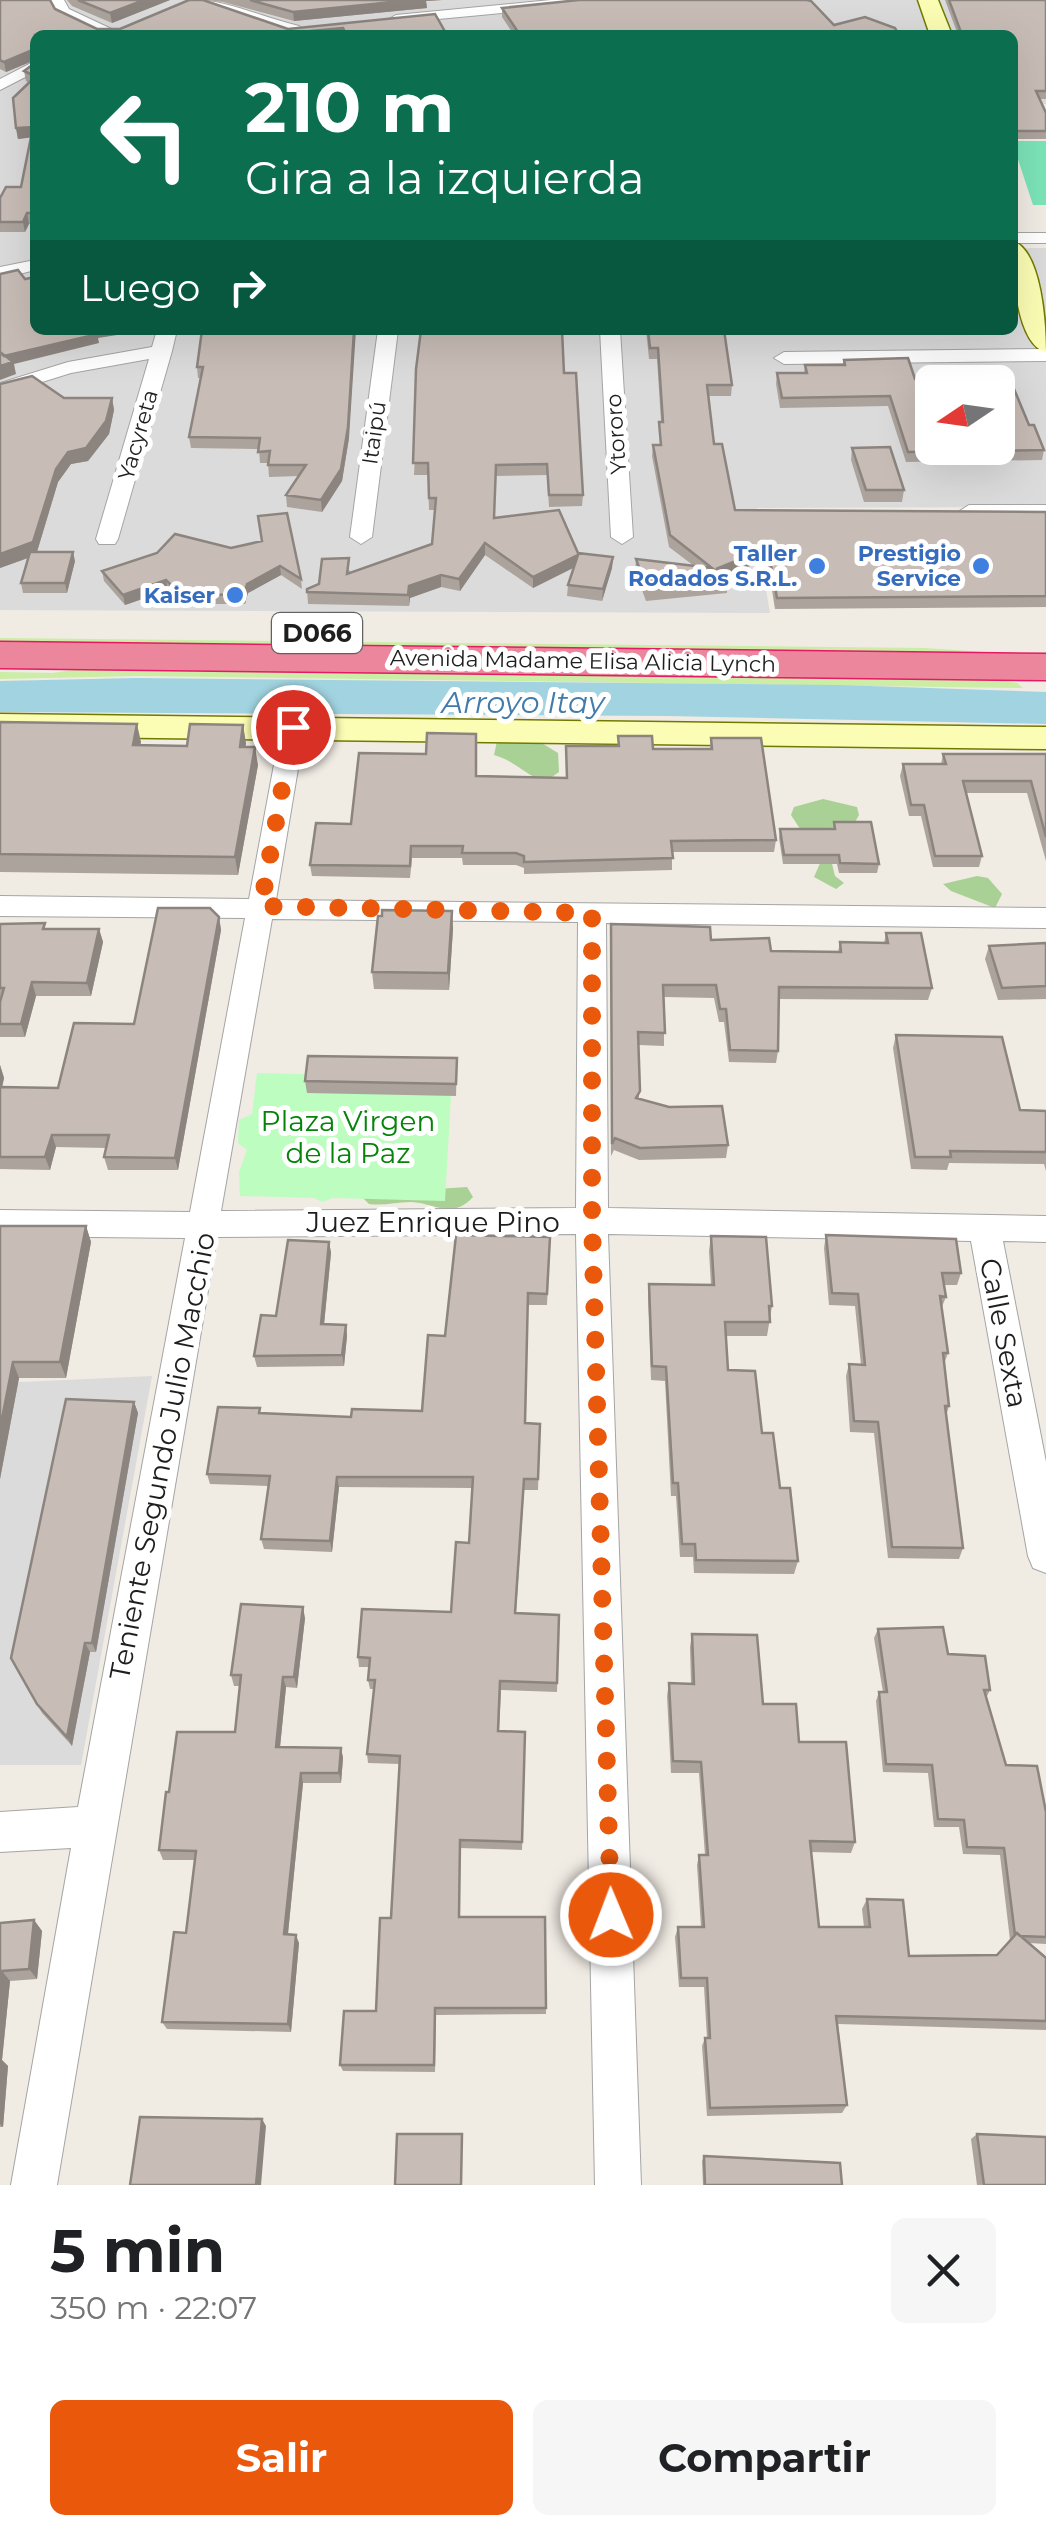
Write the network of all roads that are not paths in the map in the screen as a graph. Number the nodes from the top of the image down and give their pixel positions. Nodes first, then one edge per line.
1 (57, 0) edge
2 (191, 0) edge
3 (200, 0) edge
4 (598, 0) edge
5 (928, 0) edge
6 (175, 6) edge
7 (370, 22) edge
8 (313, 27) edge
9 (113, 30) edge
10 (288, 30) edge
11 (302, 30) edge
12 (938, 30) edge
13 (30, 68) edge
14 (2, 82) edge
15 (1018, 238) edge
16 (1046, 238) edge
17 (0, 259) edge
18 (30, 262) edge
19 (30, 264) edge
20 (1018, 265) edge
21 (0, 273) edge
22 (387, 335) edge
23 (610, 335) edge
24 (164, 341) edge
25 (1046, 344) edge
26 (1046, 355) edge
27 (784, 358) dead end
28 (0, 389) edge
29 (948, 512) edge
30 (1046, 512) edge
31 (361, 537) dead end
32 (622, 538) dead end
33 (107, 539) dead end
34 (0, 630) edge
35 (1046, 641) edge
36 (0, 654) edge
37 (1046, 667) edge
38 (0, 724) edge
39 (293, 727) junction
40 (1046, 738) edge
41 (0, 906) edge
42 (261, 906) junction
43 (592, 913) junction
44 (1046, 918) edge
45 (592, 1221) junction
46 (0, 1223) edge
47 (206, 1224) junction
48 (984, 1227) junction
49 (1046, 1229) edge
50 (1046, 1556) edge
51 (92, 1826) junction
52 (0, 1832) edge
53 (34, 2185) edge
54 (618, 2185) edge

1 - 9 street
2 - 6 street
3 - 10 street
4 - 7 street
5 - 12 main road
8 - 11 street
13 - 14 street
15 - 16 street
17 - 18 street
19 - 21 street
20 - 25 main road
22 - 31 street, Itaipú
23 - 32 street, Ytororo
24 - 28 street
24 - 33 street, Yacyreta
26 - 27 street
29 - 30 street
34 - 35 highway, Avenida Madame Elisa Alicia Lynch / D066
36 - 37 highway, Avenida Madame Elisa Alicia Lynch / D066
38 - 39 main road
39 - 40 main road
39 - 42 street, Teniente Segundo Julio Macchio
41 - 42 street
42 - 43 street
42 - 47 street, Teniente Segundo Julio Macchio
43 - 44 street
43 - 45 street
45 - 47 street, Juez Enrique Pino
45 - 48 street, Juez Enrique Pino
45 - 54 street
46 - 47 street, Juez Enrique Pino
47 - 51 street, Teniente Segundo Julio Macchio
48 - 49 street, Juez Enrique Pino
48 - 50 street, Calle Sexta
51 - 52 street
51 - 53 street, Teniente Segundo Julio Macchio

